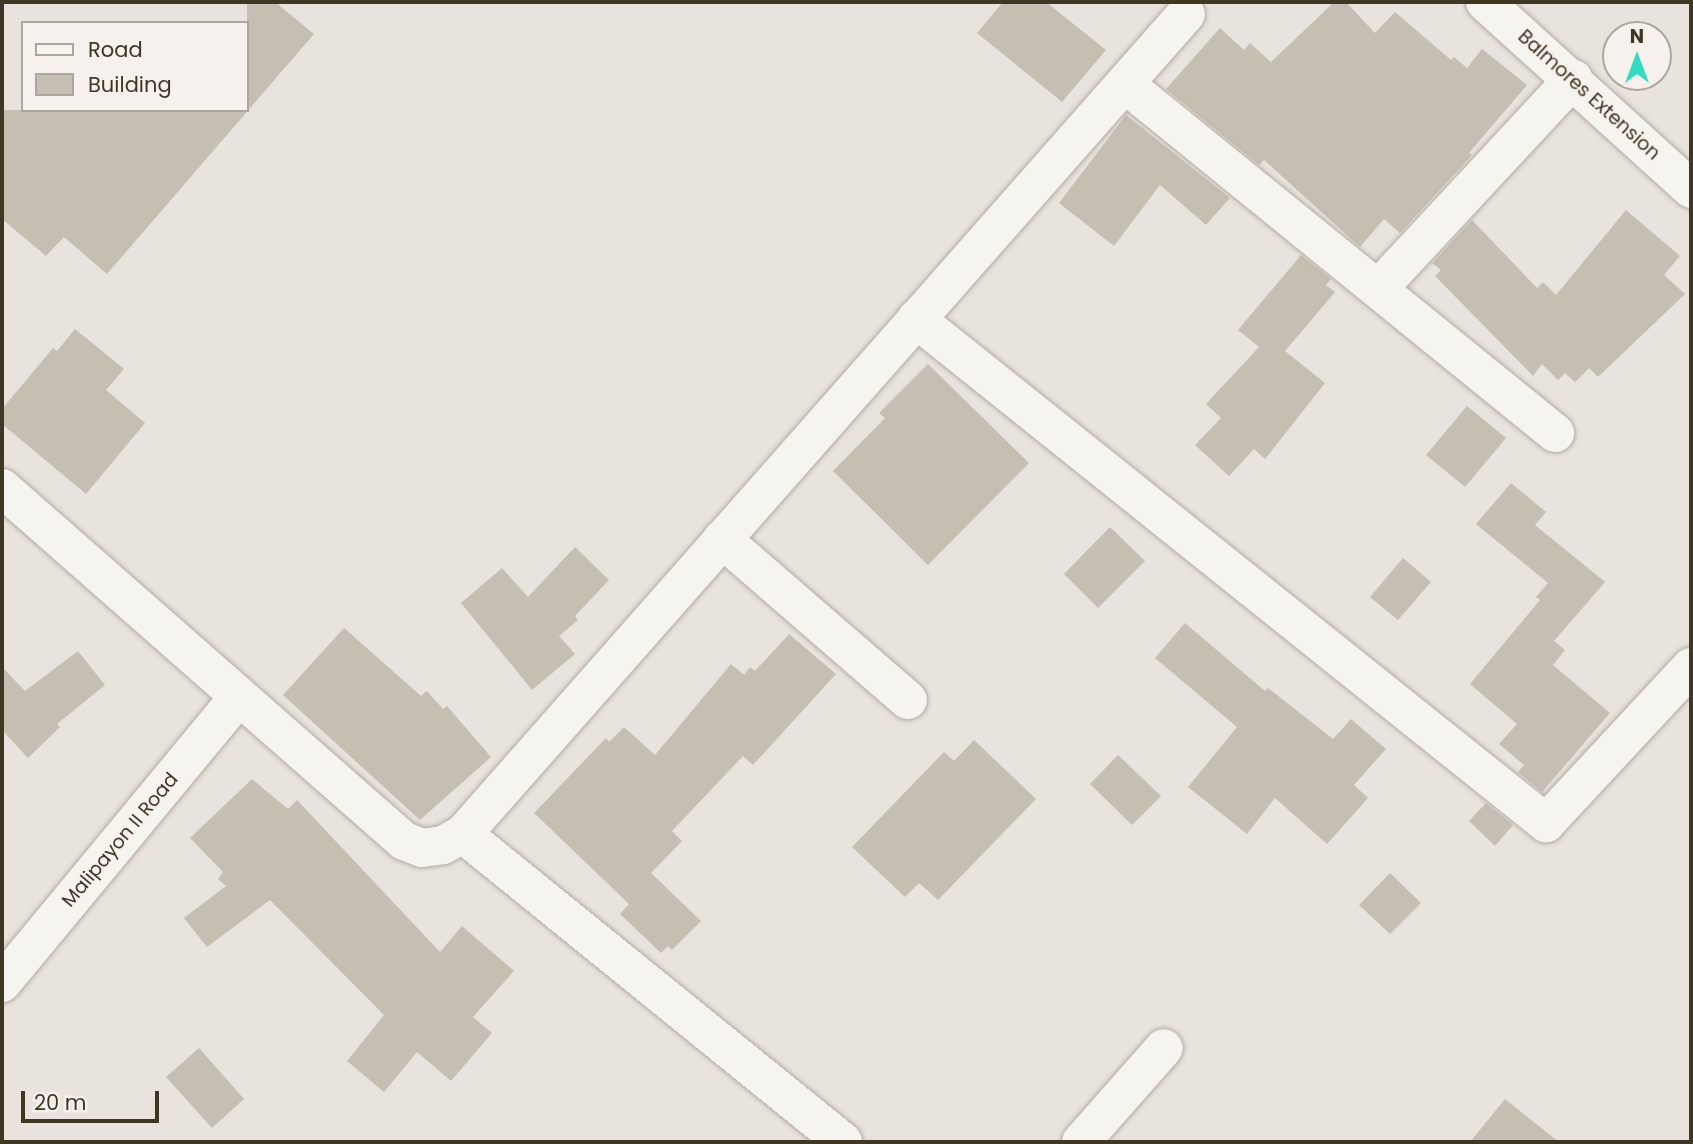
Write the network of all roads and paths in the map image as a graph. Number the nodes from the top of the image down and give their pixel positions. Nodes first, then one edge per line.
1 (1485, 2) edge
2 (1186, 14) dead end
3 (1573, 79) junction
4 (1125, 84) junction
5 (1691, 189) edge
6 (1378, 289) junction
7 (916, 320) junction
8 (1555, 433) dead end
9 (2, 488) edge
10 (722, 539) junction
11 (1691, 667) edge
12 (238, 698) junction
13 (908, 700) dead end
14 (463, 834) junction
15 (2, 983) edge
16 (1164, 1048) dead end
17 (843, 1142) edge
18 (1081, 1142) edge

1 - 3 street, Balmores Extension
2 - 4 street
3 - 5 street, Balmores Extension
3 - 6 street
4 - 6 street
4 - 7 street
6 - 8 street
7 - 10 street
7 - 11 street
9 - 12 street
10 - 13 street
10 - 14 street
12 - 14 street
12 - 15 street, Malipayon II Road
14 - 17 street
16 - 18 street

